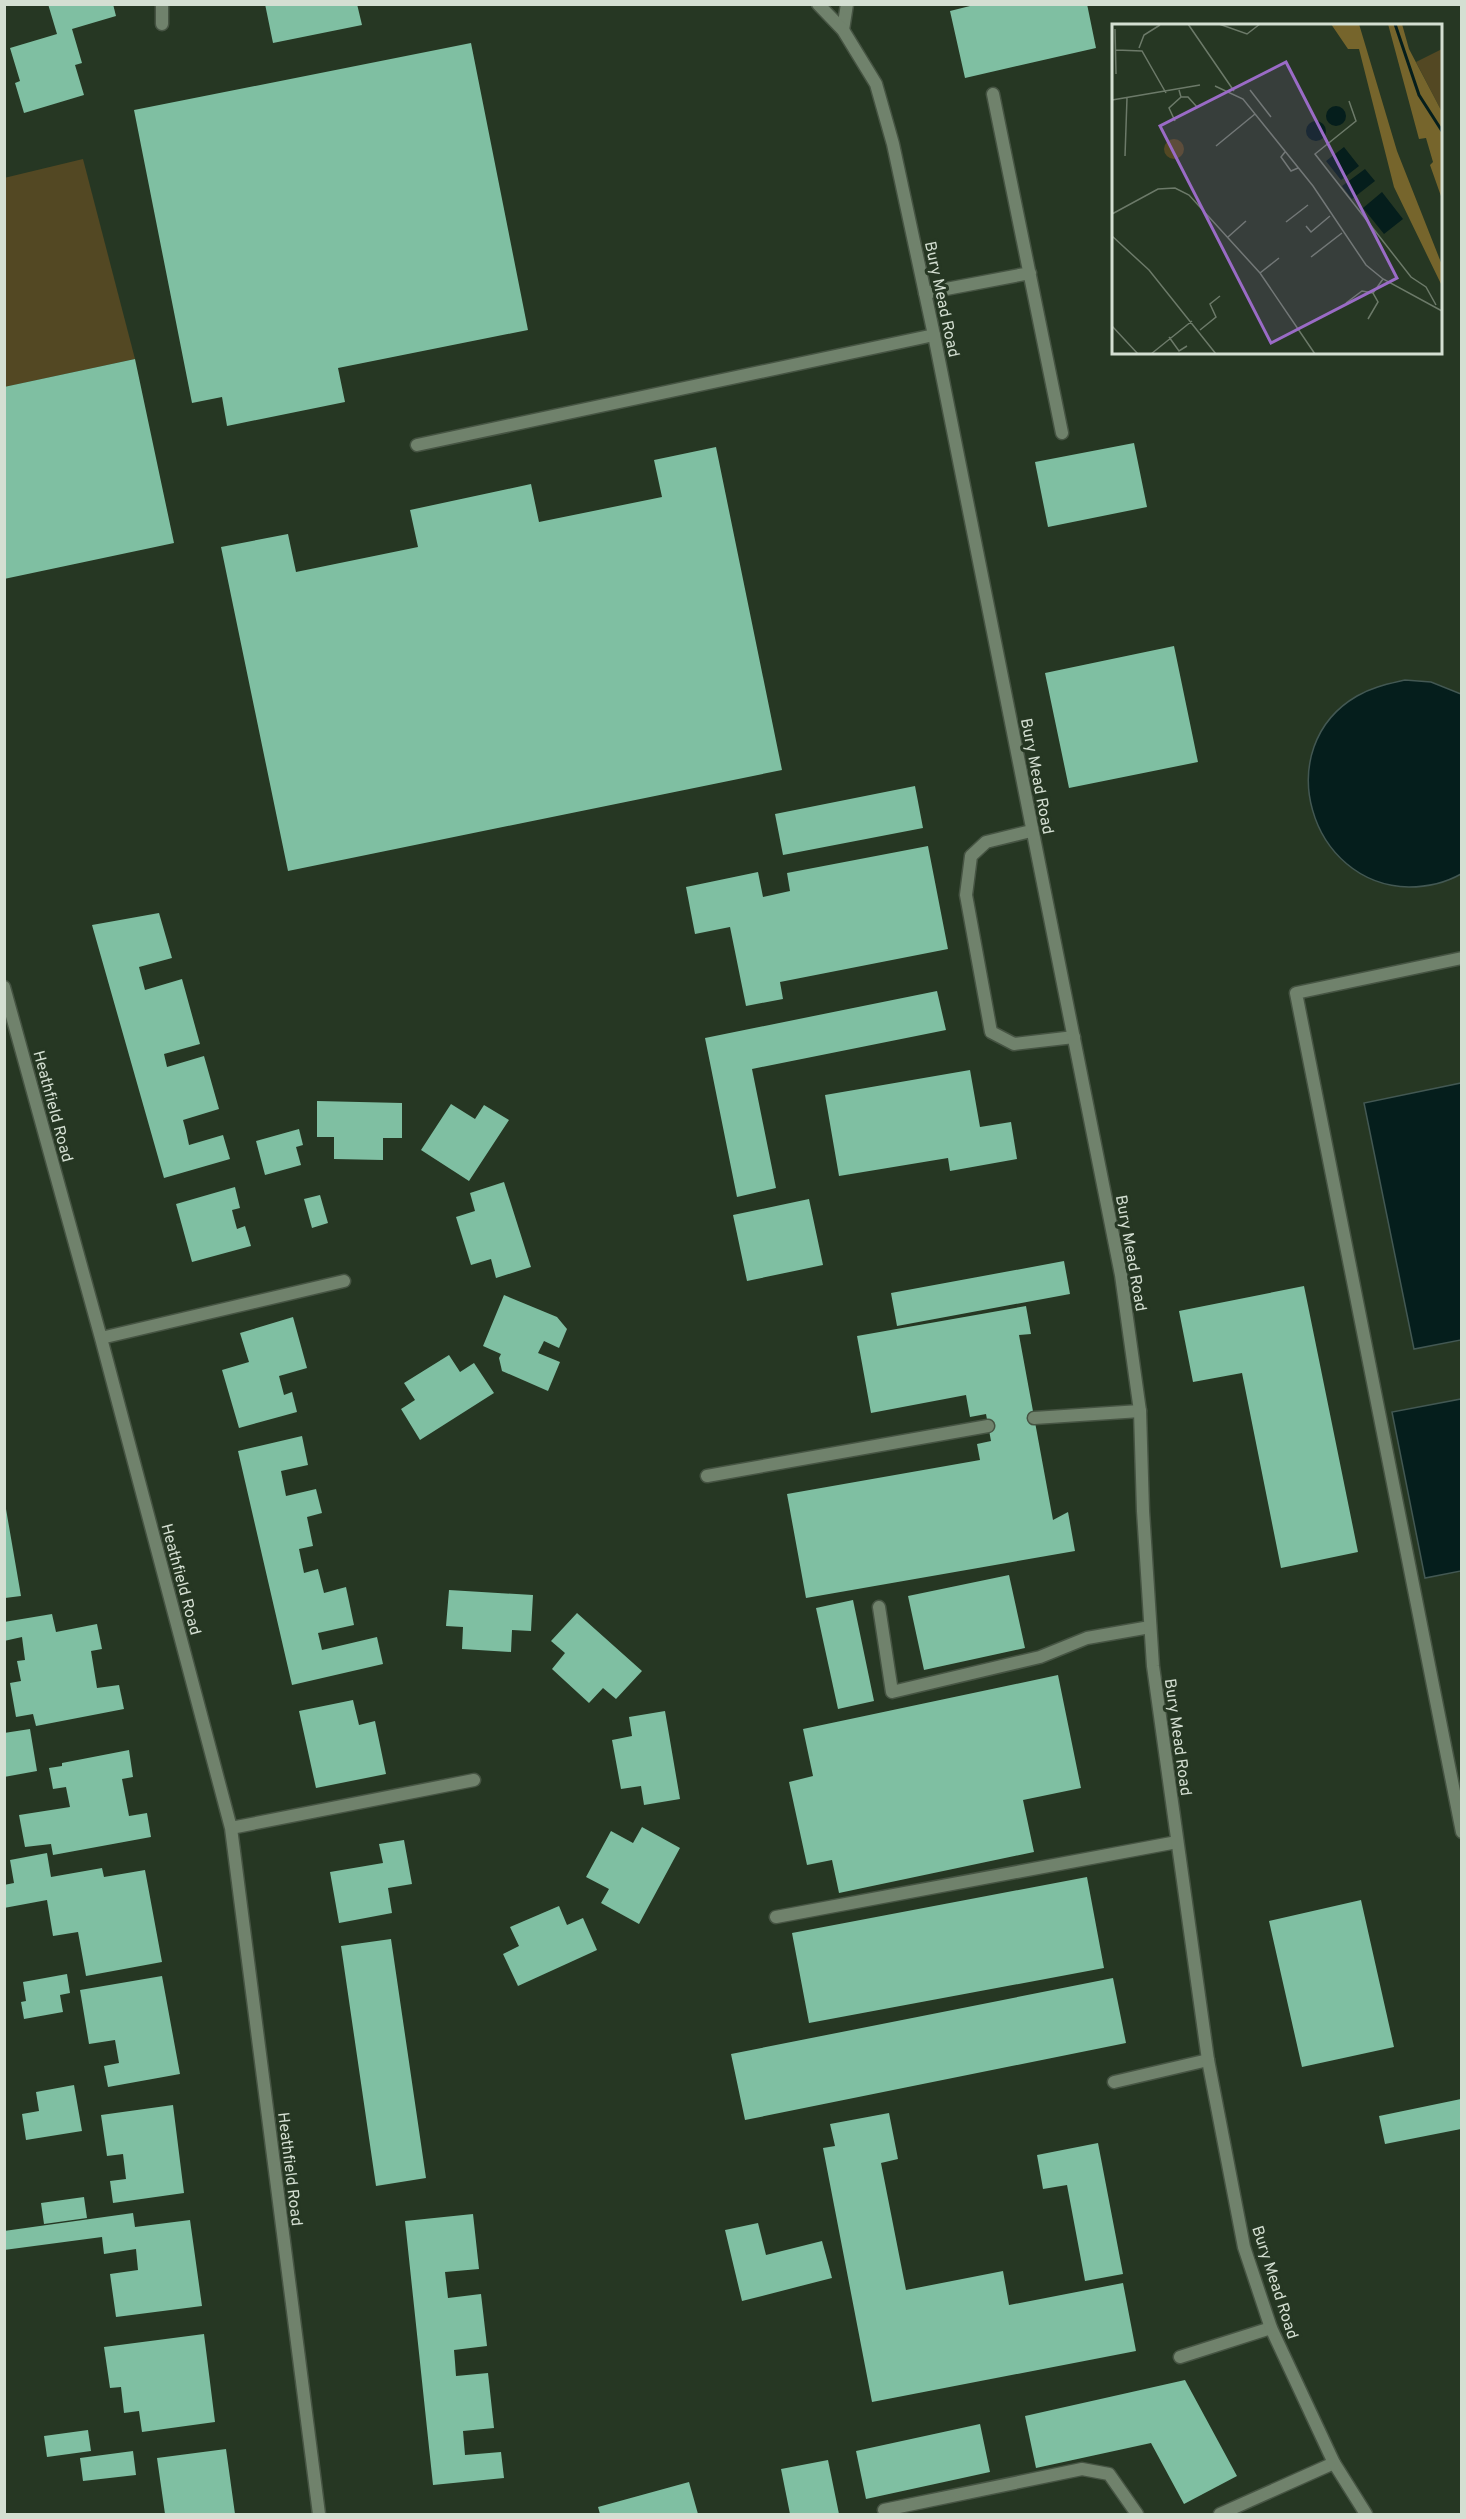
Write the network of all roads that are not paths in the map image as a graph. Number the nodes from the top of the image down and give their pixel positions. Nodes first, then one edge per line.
1 (162, 4) edge
2 (818, 4) edge
3 (847, 4) edge
4 (162, 24) dead end
5 (843, 30) junction
6 (993, 94) dead end
7 (1030, 273) junction
8 (925, 293) junction
9 (934, 334) junction
10 (1062, 433) dead end
11 (417, 445) dead end
12 (1031, 831) junction
13 (1461, 958) edge
14 (4, 987) edge
15 (1074, 1036) junction
16 (344, 1281) dead end
17 (101, 1338) junction
18 (1140, 1411) junction
19 (1034, 1418) dead end
20 (988, 1426) dead end
21 (707, 1476) dead end
22 (879, 1607) dead end
23 (1150, 1627) junction
24 (474, 1780) dead end
25 (231, 1828) junction
26 (1461, 1832) edge
27 (1177, 1842) junction
28 (776, 1917) dead end
29 (1208, 2060) junction
30 (1114, 2082) dead end
31 (1270, 2328) junction
32 (1180, 2357) dead end
33 (1334, 2463) junction
34 (884, 2510) dead end
35 (319, 2514) edge
36 (1137, 2514) edge
37 (1220, 2514) edge
38 (1366, 2514) edge

1 - 4 street
2 - 5 street, Bury Mead Road
3 - 5 street
5 - 8 street, Bury Mead Road
6 - 7 street
7 - 8 street
7 - 10 street
8 - 9 street, Bury Mead Road
9 - 11 street
9 - 12 street, Bury Mead Road
12 - 15 street, Bury Mead Road
12 - 15 street
13 - 26 street
14 - 17 street, Heathfield Road
15 - 18 street, Bury Mead Road
16 - 17 street
17 - 25 street, Heathfield Road
18 - 19 street
18 - 23 street, Bury Mead Road
20 - 21 street
22 - 23 street
23 - 27 street, Bury Mead Road
24 - 25 street
25 - 35 street, Heathfield Road
27 - 28 street
27 - 29 street, Bury Mead Road
29 - 30 street
29 - 31 street, Bury Mead Road
31 - 32 street
31 - 33 street, Bury Mead Road
33 - 37 street
33 - 38 street, Bury Mead Road
34 - 36 street

